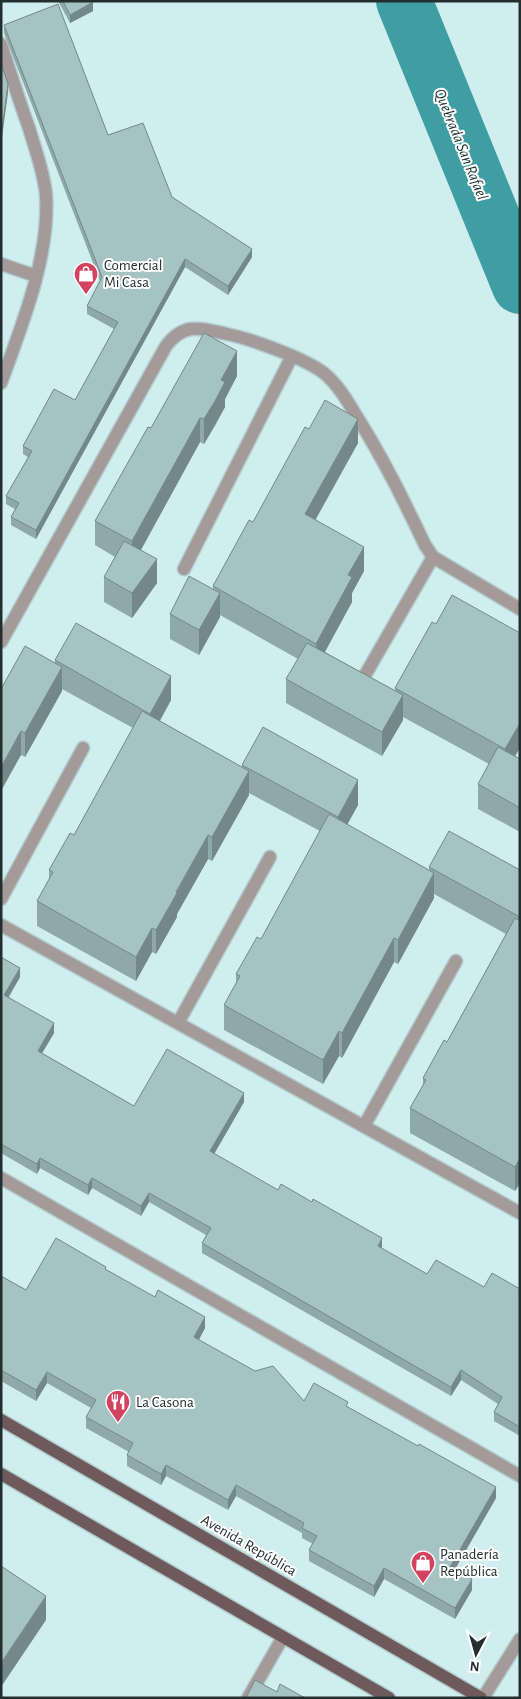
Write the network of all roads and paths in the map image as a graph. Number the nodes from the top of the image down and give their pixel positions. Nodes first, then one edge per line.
1 (1, 44) edge
2 (1, 264) edge
3 (36, 276) junction
4 (292, 356) junction
5 (1, 383) edge
6 (433, 557) junction
7 (184, 569) dead end
8 (520, 609) edge
9 (1, 642) edge
10 (364, 677) edge
11 (82, 748) dead end
12 (270, 857) dead end
13 (1, 899) edge
14 (1, 925) edge
15 (456, 961) dead end
16 (178, 1023) junction
17 (364, 1126) junction
18 (1, 1178) edge
19 (520, 1213) edge
20 (1, 1420) edge
21 (1, 1474) edge
22 (520, 1476) edge
23 (283, 1637) junction
24 (520, 1639) edge
25 (248, 1698) edge
26 (389, 1698) edge
27 (482, 1698) edge

1 - 3 street
2 - 3 street
3 - 5 street
4 - 6 street
4 - 7 street
4 - 9 street
6 - 8 street
6 - 10 street
11 - 13 street
12 - 16 street
14 - 16 street
15 - 17 street
16 - 17 street
17 - 19 street
18 - 22 street
20 - 27 main road, Avenida República
21 - 23 main road
23 - 25 street
23 - 26 main road
24 - 27 street

